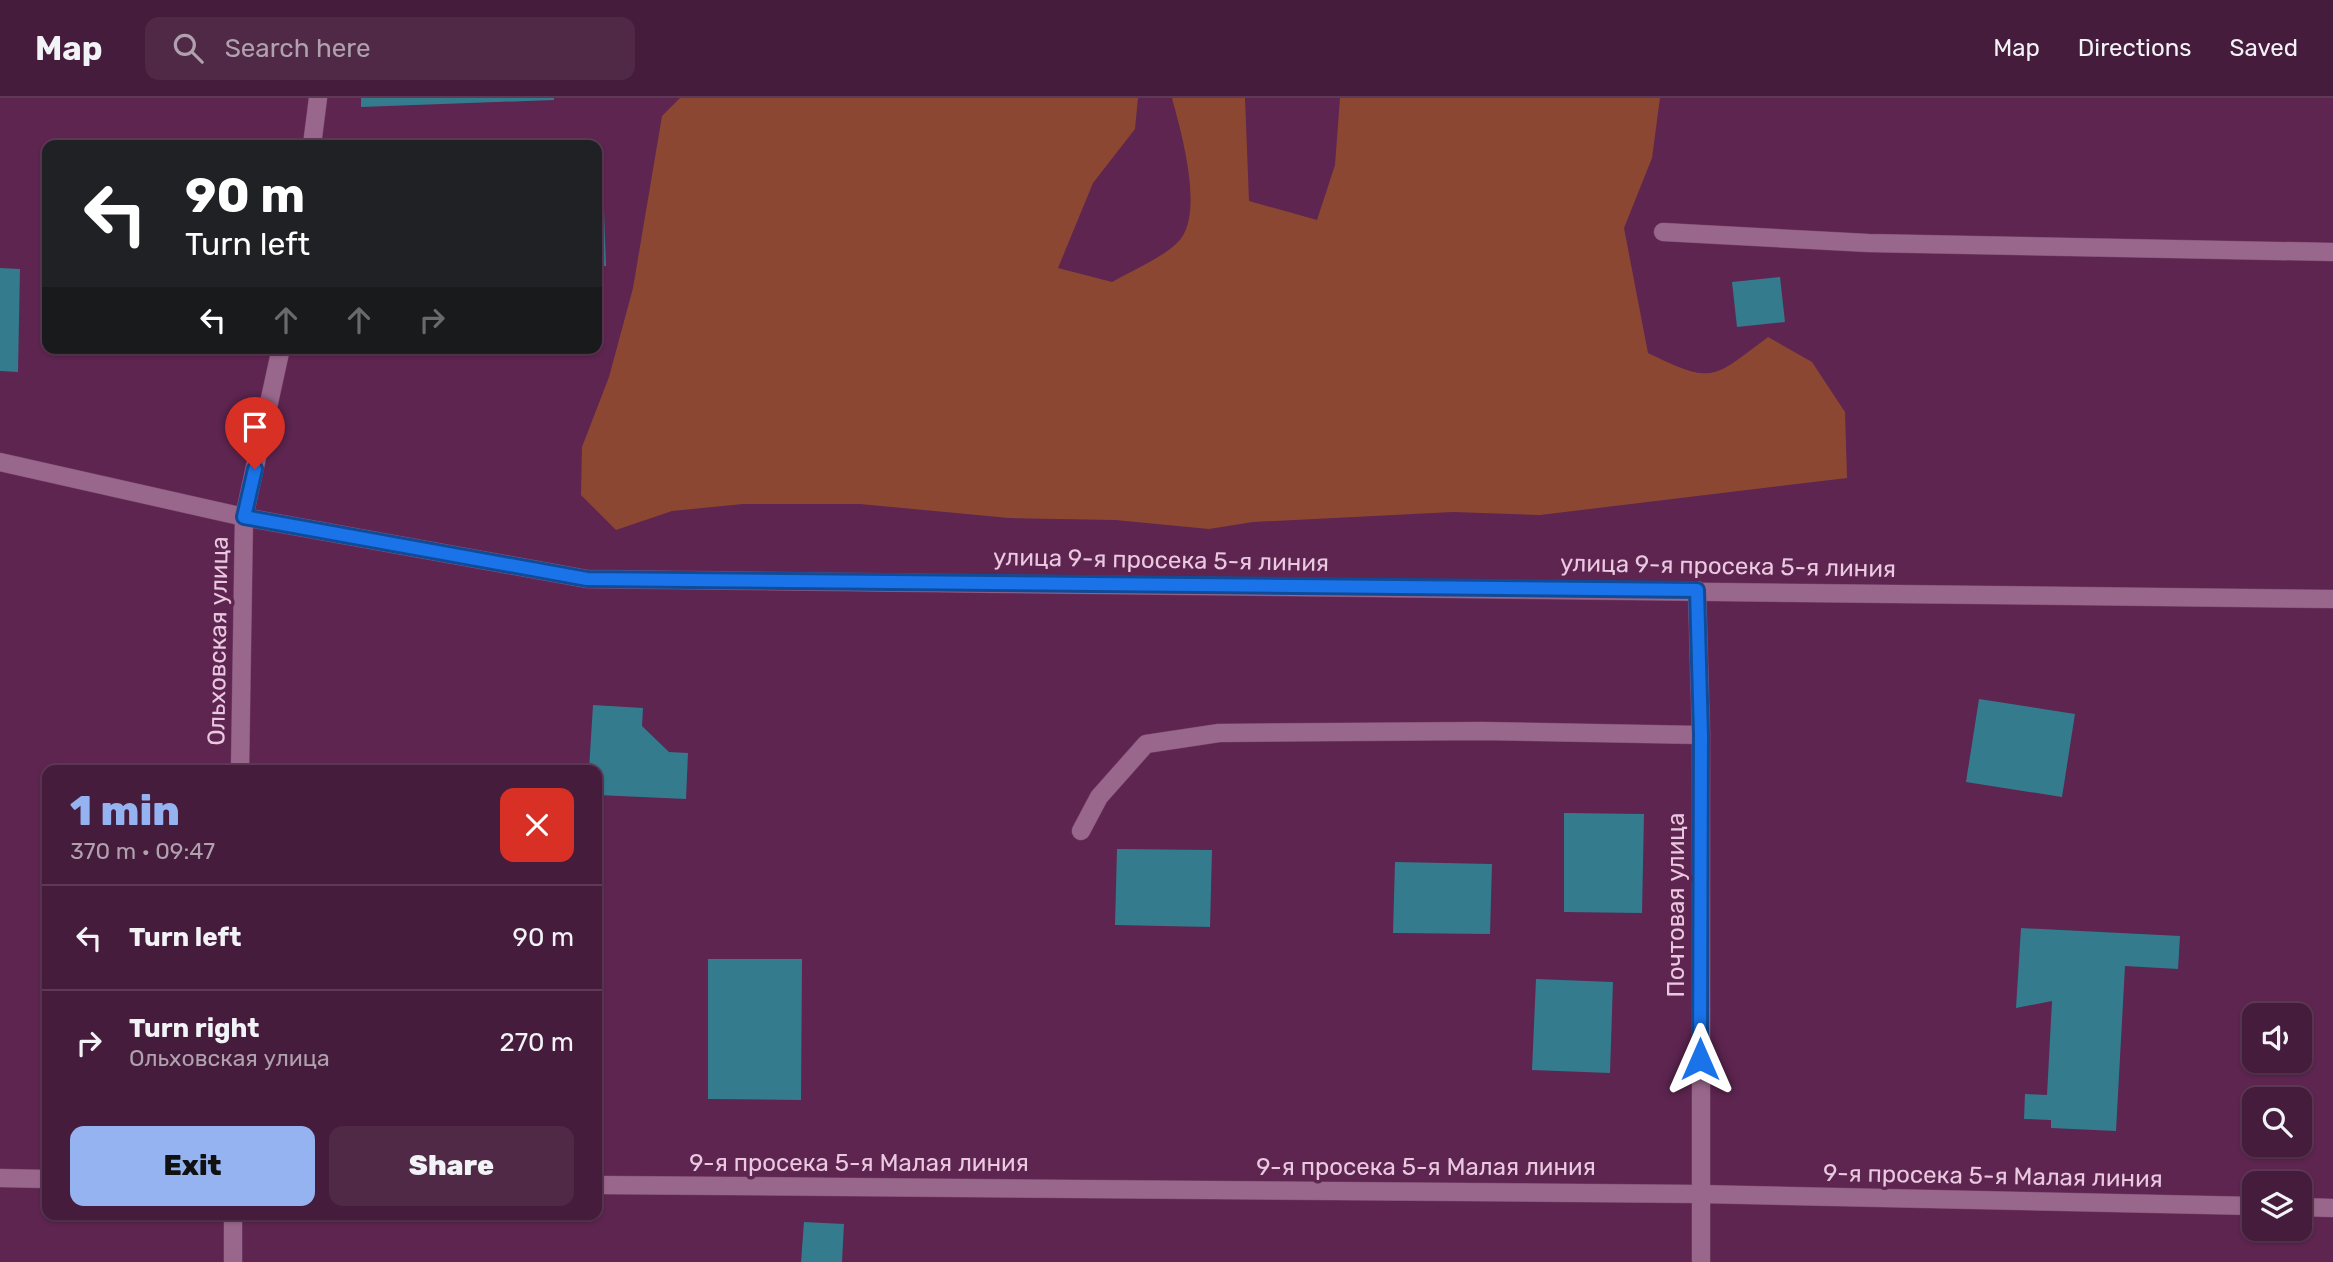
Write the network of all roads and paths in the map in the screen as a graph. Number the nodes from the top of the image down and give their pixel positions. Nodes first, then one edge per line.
1 (318, 98) edge
2 (313, 140) edge
3 (1663, 232) dead end
4 (2333, 251) edge
5 (280, 354) edge
6 (0, 462) edge
7 (244, 517) junction
8 (1697, 590) junction
9 (2333, 599) edge
10 (1701, 735) junction
11 (240, 765) edge
12 (1081, 831) dead end
13 (0, 1178) edge
14 (42, 1179) edge
15 (602, 1185) edge
16 (1700, 1194) junction
17 (2242, 1206) edge
18 (2312, 1207) edge
19 (2333, 1208) edge
20 (233, 1220) edge
21 (233, 1262) edge
22 (1701, 1262) edge

1 - 2 street
3 - 4 street
5 - 7 street, Ольховская улица
6 - 7 street, улица 9-я просека 5-я линия
7 - 8 street, улица 9-я просека 5-я линия
7 - 11 street, Ольховская улица
8 - 9 street, улица 9-я просека 5-я линия
8 - 10 street, Почтовая улица
10 - 12 street
10 - 16 street, Почтовая улица
13 - 14 street
15 - 16 street, 9-я просека 5-я Малая линия
16 - 17 street, 9-я просека 5-я Малая линия
16 - 22 street, Почтовая улица
18 - 19 street
20 - 21 street

